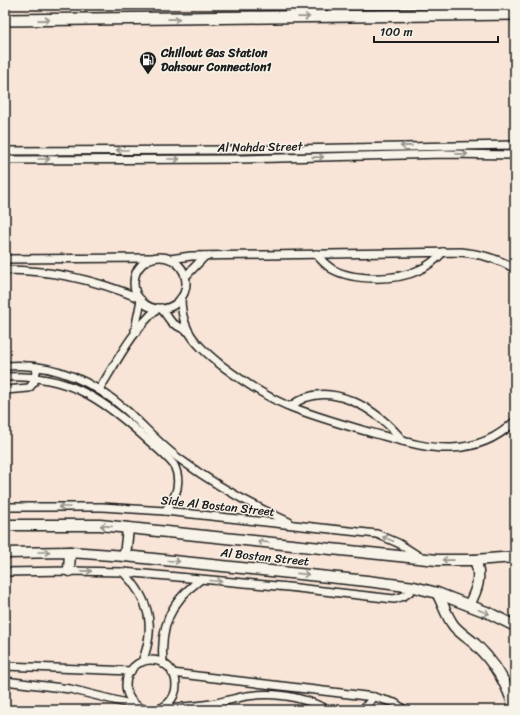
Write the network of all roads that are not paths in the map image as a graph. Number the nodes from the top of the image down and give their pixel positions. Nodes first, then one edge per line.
1 (515, 14) edge
2 (5, 20) edge
3 (515, 145) edge
4 (444, 146) junction
5 (5, 151) edge
6 (445, 154) junction
7 (515, 155) edge
8 (504, 156) junction
9 (6, 160) edge
10 (515, 160) edge
11 (443, 252) junction
12 (316, 254) junction
13 (205, 256) junction
14 (153, 258) junction
15 (5, 259) edge
16 (170, 259) junction
17 (515, 269) edge
18 (5, 270) edge
19 (185, 277) junction
20 (181, 298) junction
21 (140, 299) junction
22 (159, 308) junction
23 (188, 332) junction
24 (134, 334) junction
25 (5, 366) edge
26 (38, 367) junction
27 (5, 377) edge
28 (35, 378) junction
29 (5, 390) edge
30 (99, 390) junction
31 (291, 406) junction
32 (515, 421) edge
33 (403, 441) junction
34 (5, 507) edge
35 (165, 511) junction
36 (5, 525) edge
37 (297, 525) junction
38 (128, 528) junction
39 (70, 552) junction
40 (5, 553) edge
41 (125, 556) junction
42 (515, 557) edge
43 (422, 559) junction
44 (475, 560) junction
45 (69, 570) junction
46 (5, 572) edge
47 (123, 572) junction
48 (200, 580) junction
49 (414, 587) junction
50 (437, 592) junction
51 (469, 605) junction
52 (515, 626) edge
53 (142, 662) junction
54 (163, 664) junction
55 (5, 666) edge
56 (131, 671) junction
57 (172, 673) junction
58 (5, 681) edge
59 (374, 697) junction
60 (136, 705) junction
61 (161, 708) junction
62 (154, 710) edge
63 (328, 710) edge
64 (362, 710) edge
65 (405, 710) edge
66 (514, 710) edge

2 -> 1 main road
3 - 4 street, Al Nahda Street
4 -> 5 street, Al Nahda Street
4 - 6 street
6 -> 8 street, Al Nahda Street
9 -> 6 street, Al Nahda Street
7 - 8 street, Al Nahda Street
8 - 10 street
11 - 12 street
11 - 12 street
11 - 17 street
12 - 13 street
13 - 16 street
13 - 19 street
14 - 15 street
14 - 16 street
14 - 21 street
16 - 19 street
18 - 21 street
19 - 20 street
20 - 22 street
20 - 23 street
21 - 22 street
21 - 24 street
22 - 23 street
22 - 24 street
23 - 31 street
24 - 30 street
25 - 26 street
26 - 28 street
26 - 30 street
27 - 28 street
28 - 29 street
28 - 35 street
30 - 37 street
31 - 33 street
31 - 33 street
32 - 33 street
35 -> 34 street, Side Al Bostan Street
35 - 37 street, Side Al Bostan Street
38 -> 36 street, Al Bostan Street
43 -> 37 street, Side Al Bostan Street
38 - 41 street
43 -> 38 street, Al Bostan Street
40 -> 39 street, Al Bostan Street
39 - 41 street, Al Bostan Street
39 - 45 street
41 -> 49 street, Al Bostan Street
42 - 44 street, Al Bostan Street
44 -> 43 street, Al Bostan Street
44 - 51 street
45 - 46 street
45 -> 47 street
47 - 48 street
47 - 53 street
48 -> 49 street
48 - 54 street
49 - 50 street, Al Bostan Street
50 - 51 street, Al Bostan Street
50 - 66 street
51 -> 52 street, Al Bostan Street
53 - 54 street
53 - 56 street
54 - 57 street
55 - 56 street
56 - 60 street
57 - 59 street
57 - 61 street
58 - 60 street
59 - 64 street
59 - 65 street
60 - 62 street
61 - 62 street
61 - 63 street

